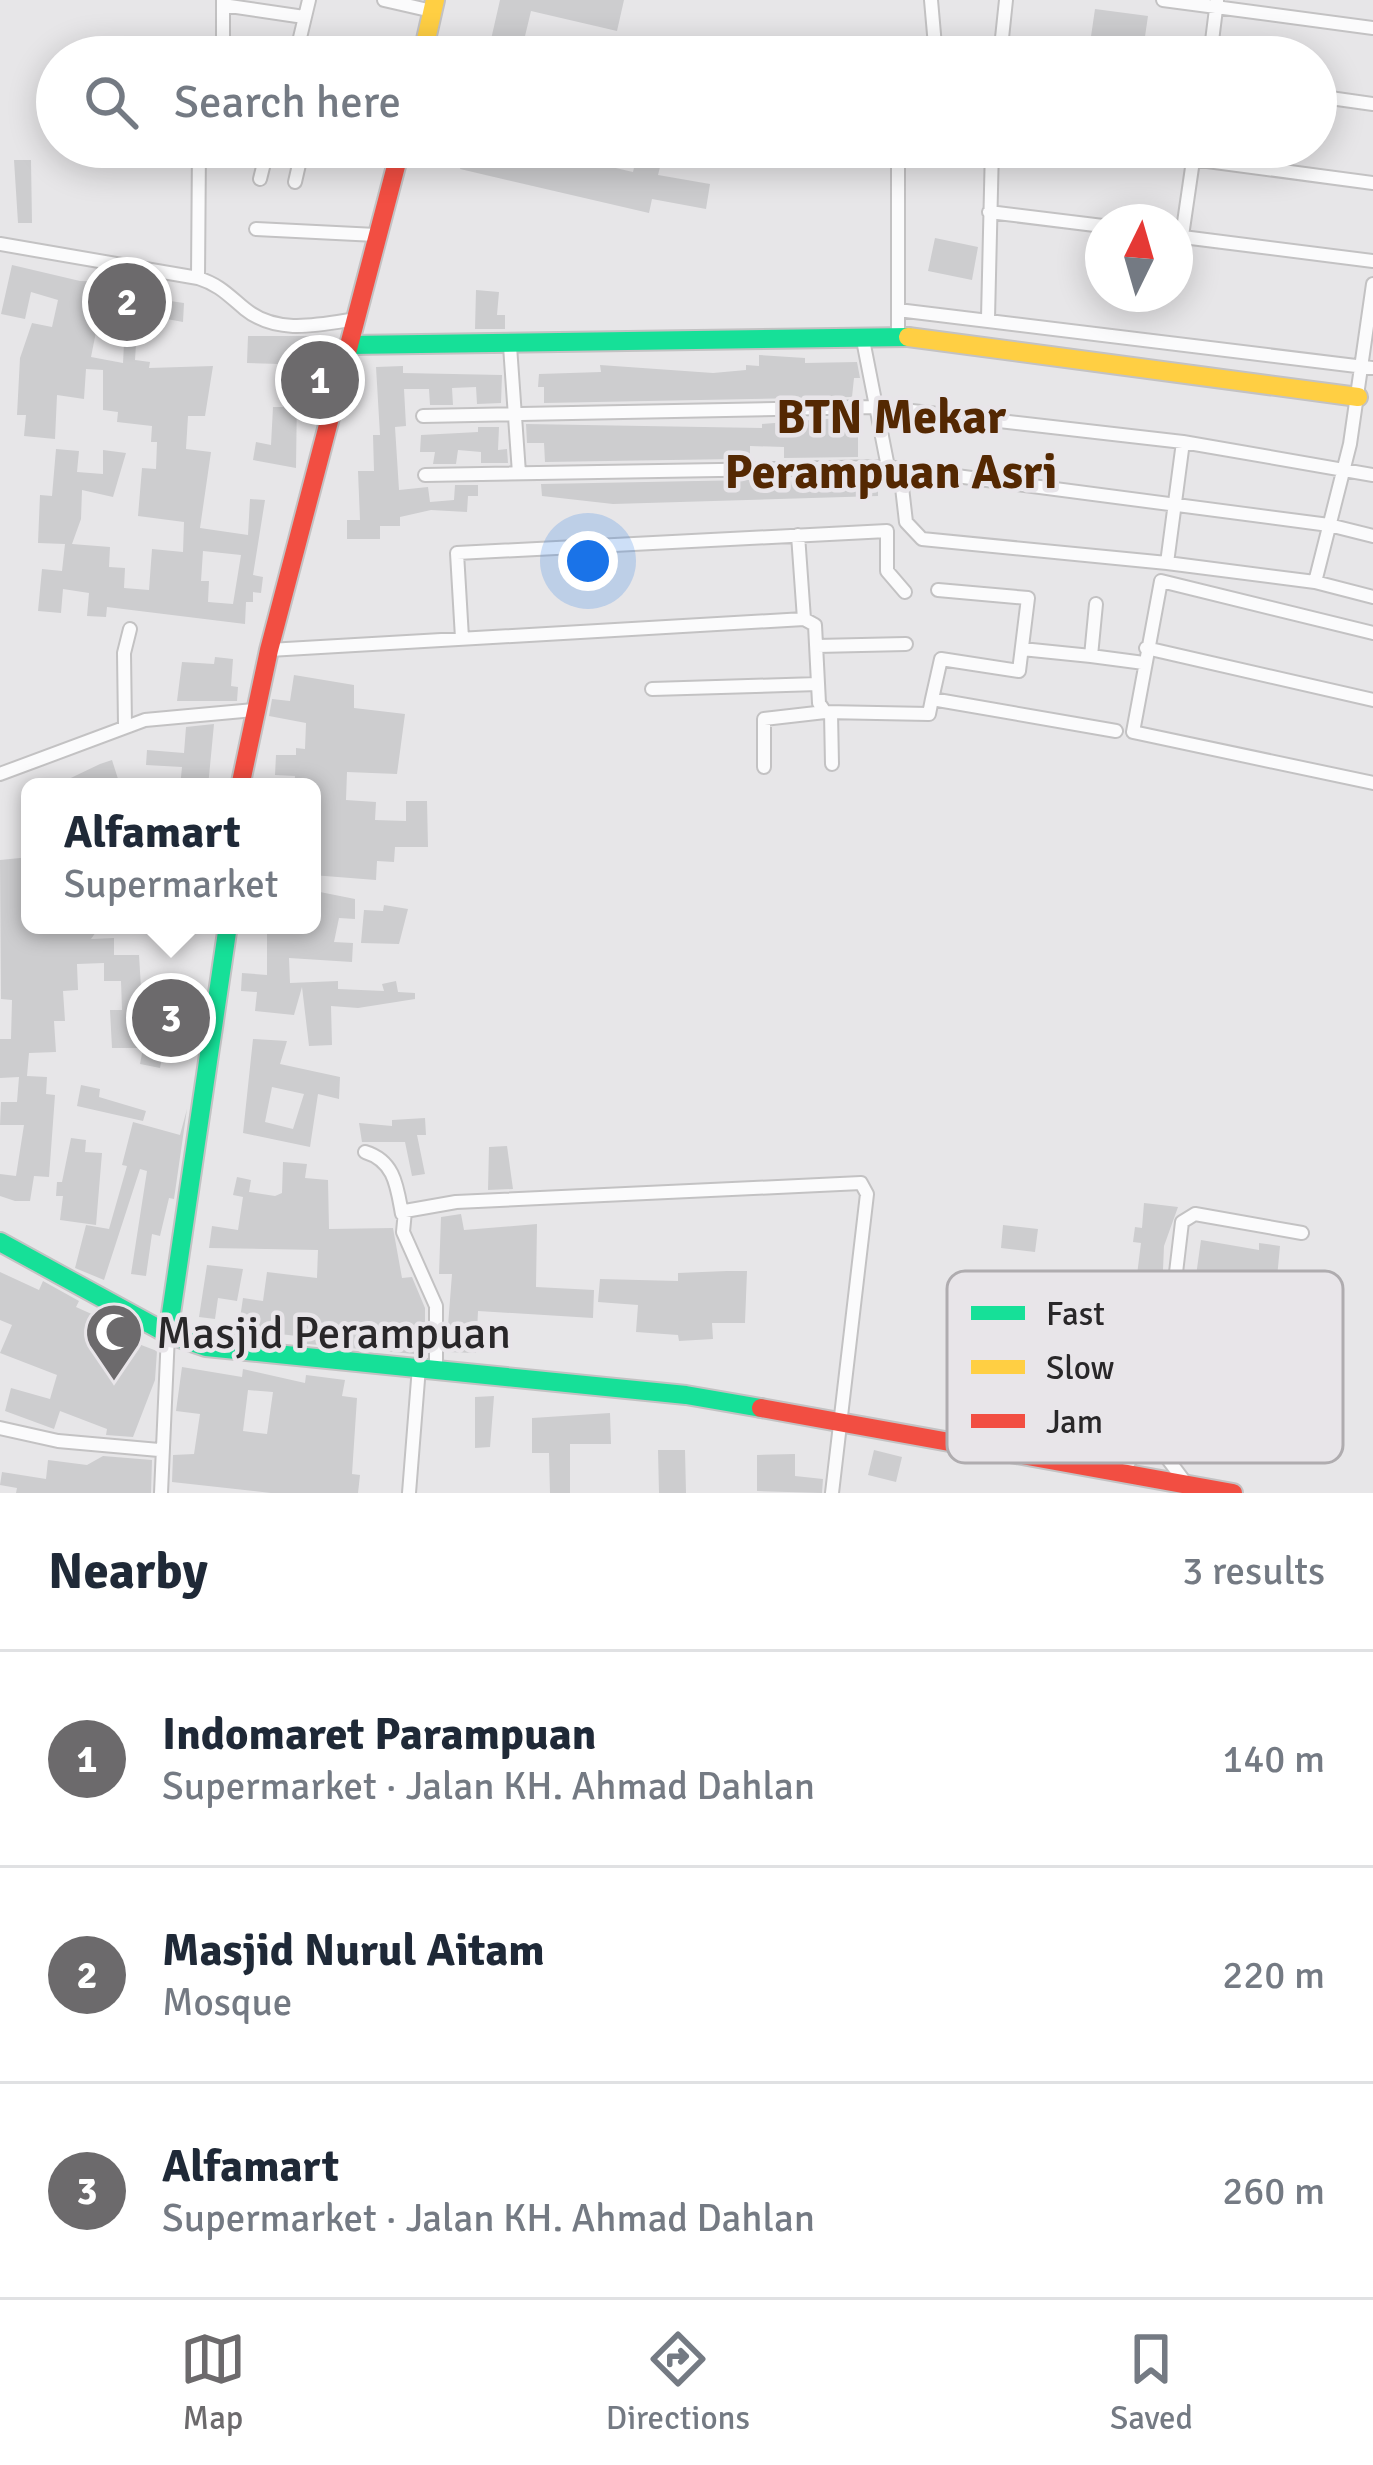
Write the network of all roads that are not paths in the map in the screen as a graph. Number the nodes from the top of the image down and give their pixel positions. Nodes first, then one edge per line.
1 (308, 0) edge
2 (384, 0) edge
3 (945, 0) edge
4 (1006, 0) edge
5 (1163, 0) edge
6 (223, 2) edge
7 (1217, 3) edge
8 (434, 5) edge
9 (933, 6) edge
10 (304, 17) junction
11 (1373, 28) edge
12 (223, 36) edge
13 (300, 36) edge
14 (427, 36) edge
15 (935, 36) edge
16 (1003, 36) edge
17 (1213, 36) edge
18 (1337, 99) edge
19 (1373, 104) edge
20 (199, 168) edge
21 (263, 168) edge
22 (298, 168) edge
23 (395, 168) edge
24 (898, 168) edge
25 (991, 168) edge
26 (1192, 168) edge
27 (1287, 168) edge
28 (260, 179) dead end
29 (295, 182) dead end
30 (1373, 183) edge
31 (1185, 204) edge
32 (989, 212) junction
33 (1085, 224) edge
34 (256, 229) dead end
35 (376, 235) junction
36 (1193, 238) edge
37 (0, 244) edge
38 (1373, 261) edge
39 (198, 278) junction
40 (1373, 284) edge
41 (898, 310) junction
42 (988, 318) junction
43 (356, 320) junction
44 (862, 335) junction
45 (898, 336) junction
46 (350, 345) junction
47 (510, 346) junction
48 (1367, 368) edge
49 (1358, 397) junction
50 (877, 407) junction
51 (515, 413) junction
52 (423, 416) dead end
53 (1184, 442) junction
54 (894, 468) junction
55 (1345, 468) junction
56 (519, 473) junction
57 (425, 475) dead end
58 (1373, 475) edge
59 (1176, 506) junction
60 (1329, 525) junction
61 (798, 535) junction
62 (1373, 536) edge
63 (1167, 562) junction
64 (1315, 582) junction
65 (938, 590) dead end
66 (905, 592) dead end
67 (1373, 597) edge
68 (1096, 604) dead end
69 (804, 620) junction
70 (130, 629) dead end
71 (1373, 633) edge
72 (461, 638) junction
73 (906, 644) dead end
74 (817, 646) junction
75 (1022, 649) junction
76 (269, 650) junction
77 (1145, 655) junction
78 (1091, 656) junction
79 (818, 684) junction
80 (652, 689) dead end
81 (932, 699) junction
82 (1373, 700) edge
83 (254, 710) junction
84 (828, 712) junction
85 (125, 726) junction
86 (1116, 731) dead end
87 (832, 764) dead end
88 (764, 767) dead end
89 (0, 774) edge
90 (242, 778) edge
91 (1373, 783) edge
92 (227, 934) edge
93 (365, 1153) dead end
94 (402, 1214) junction
95 (1302, 1233) dead end
96 (0, 1242) edge
97 (1178, 1271) edge
98 (168, 1334) junction
99 (428, 1369) junction
100 (843, 1419) junction
101 (0, 1428) edge
102 (947, 1441) edge
103 (159, 1450) junction
104 (1066, 1463) edge
105 (1128, 1463) edge
106 (1171, 1463) edge
107 (1121, 1472) junction
108 (1186, 1483) junction
109 (161, 1493) edge
110 (409, 1493) edge
111 (832, 1493) edge
112 (1233, 1493) edge

1 - 10 street
2 - 8 street
3 - 9 street
4 - 16 street
5 - 7 street
6 - 10 street
6 - 12 street
7 - 11 street
7 - 17 street
8 - 14 street
9 - 15 street
10 - 13 street
18 - 19 street
20 - 39 street
21 - 28 street
22 - 29 street
23 - 35 street
24 - 41 street
25 - 32 street
26 - 31 street
27 - 30 street
32 - 33 street
32 - 42 street
34 - 35 street
35 - 43 street
36 - 38 street
37 - 39 street
39 - 43 street
40 - 48 street
41 - 42 street
41 - 45 street
42 - 48 street
43 - 46 street
44 - 45 street
44 - 47 street
44 - 50 street
45 - 49 street
46 - 47 street
46 - 76 street
47 - 51 street
48 - 49 street
49 - 55 street
50 - 51 street
50 - 53 street
50 - 54 street
51 - 52 street
51 - 56 street
53 - 55 street
53 - 59 street
54 - 56 street
54 - 59 street
54 - 63 street
55 - 58 street
55 - 60 street
56 - 57 street
59 - 60 street
59 - 63 street
60 - 62 street
60 - 64 street
61 - 66 street
61 - 69 street
61 - 72 street
63 - 64 street
64 - 67 street
65 - 75 street
68 - 78 street
69 - 72 street
69 - 74 street
70 - 85 street
71 - 77 street
72 - 76 street
73 - 74 street
74 - 79 street
75 - 78 street
75 - 81 street
76 - 83 street
77 - 78 street
77 - 82 street
77 - 91 street
79 - 80 street
79 - 84 street
81 - 84 street
81 - 86 street
83 - 85 street
83 - 90 street
84 - 87 street
84 - 88 street
85 - 89 street
92 - 98 street
93 - 94 street
94 - 99 street
94 - 100 street
95 - 97 street
96 - 98 street
98 - 99 street
98 - 103 street
99 - 100 street
99 - 110 street
100 - 102 street
100 - 111 street
101 - 103 street
103 - 109 street
104 - 107 street
105 - 107 street
106 - 108 street
107 - 108 street
108 - 112 street

